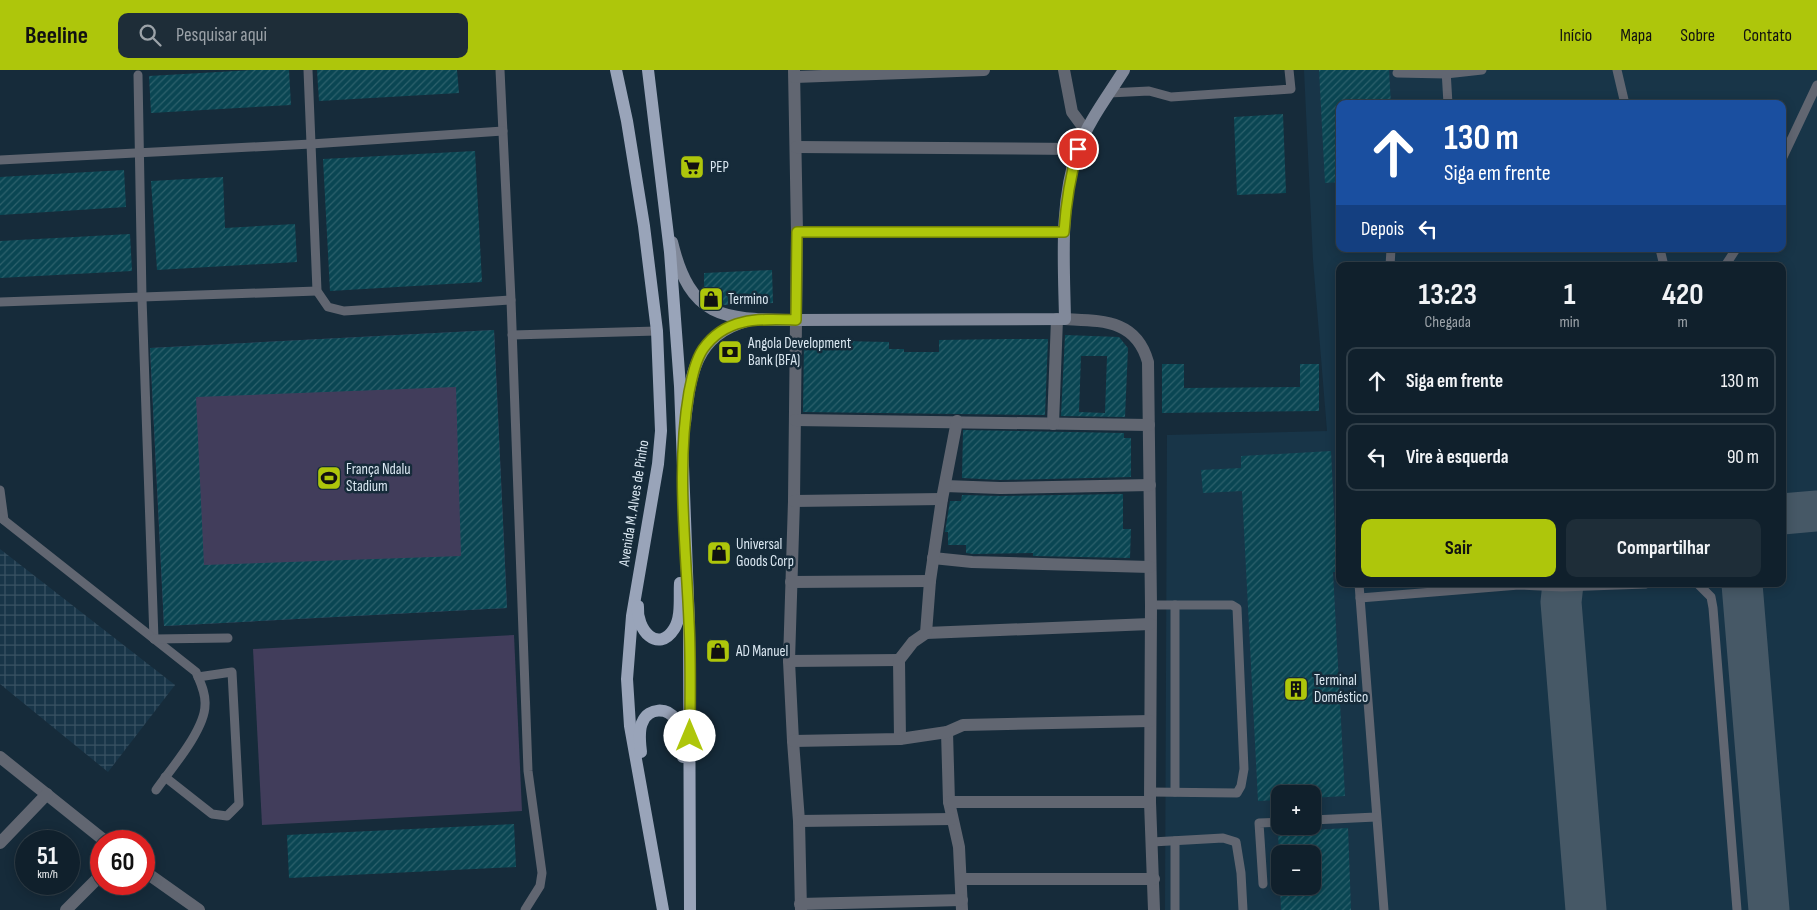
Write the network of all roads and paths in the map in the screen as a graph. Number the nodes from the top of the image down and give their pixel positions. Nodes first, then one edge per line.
1 (308, 70) edge
2 (500, 70) edge
3 (616, 70) edge
4 (648, 70) edge
5 (984, 70) edge
6 (1064, 70) edge
7 (1124, 70) edge
8 (1289, 70) edge
9 (1482, 70) edge
10 (1617, 70) edge
11 (1446, 72) edge
12 (794, 73) edge
13 (1397, 73) dead end
14 (138, 75) dead end
15 (1817, 85) edge
16 (1108, 93) junction
17 (1448, 100) edge
18 (1624, 100) edge
19 (503, 131) junction
20 (1086, 131) junction
21 (312, 144) junction
22 (796, 148) junction
23 (1078, 149) junction
24 (1786, 151) edge
25 (140, 153) junction
26 (0, 160) edge
27 (666, 214) junction
28 (797, 232) junction
29 (1064, 232) junction
30 (317, 291) junction
31 (142, 298) junction
32 (511, 300) junction
33 (0, 302) edge
34 (752, 319) junction
35 (1061, 319) junction
36 (796, 320) junction
37 (657, 331) junction
38 (512, 335) junction
39 (795, 420) junction
40 (957, 421) junction
41 (1053, 424) junction
42 (1150, 425) junction
43 (682, 448) junction
44 (1150, 485) junction
45 (0, 490) edge
46 (944, 492) junction
47 (794, 501) junction
48 (684, 515) junction
49 (650, 517) junction
50 (2, 518) edge
51 (933, 558) junction
52 (1150, 567) junction
53 (930, 581) junction
54 (791, 582) junction
55 (1358, 587) edge
56 (1452, 587) edge
57 (1701, 587) edge
58 (1419, 588) edge
59 (1360, 598) junction
60 (1151, 605) junction
61 (1175, 605) junction
62 (1150, 624) junction
63 (926, 633) junction
64 (228, 638) dead end
65 (154, 639) junction
66 (899, 660) junction
67 (789, 661) junction
68 (198, 677) junction
69 (1150, 721) junction
70 (947, 732) junction
71 (900, 739) junction
72 (793, 741) junction
73 (0, 757) edge
74 (165, 777) junction
75 (156, 790) dead end
76 (1175, 792) junction
77 (47, 794) junction
78 (1150, 797) junction
79 (949, 802) junction
80 (1376, 817) junction
81 (952, 819) junction
82 (1321, 820) edge
83 (799, 821) junction
84 (1271, 822) edge
85 (91, 830) edge
86 (651, 837) junction
87 (690, 840) junction
88 (1175, 841) junction
89 (1152, 842) junction
90 (0, 843) edge
91 (155, 879) edge
92 (962, 879) junction
93 (1154, 879) junction
94 (1263, 884) dead end
95 (90, 886) edge
96 (962, 905) edge
97 (800, 907) edge
98 (66, 910) edge
99 (198, 910) edge
100 (525, 910) edge
101 (663, 910) edge
102 (690, 910) edge
103 (1154, 910) edge
104 (1175, 910) edge
105 (1243, 910) edge
106 (1384, 910) edge
107 (1737, 910) edge

1 - 21 lane
2 - 19 lane
3 - 37 main road, Avenida M. Alves de Pinho
4 - 27 main road
5 - 12 street
6 - 20 street
7 - 16 street
8 - 16 lane
9 - 11 lane
10 - 18 lane
11 - 13 lane
11 - 17 lane
12 - 22 street
14 - 25 lane
15 - 24 lane
16 - 20 street
19 - 21 lane
19 - 32 lane
20 - 23 street
21 - 25 lane
21 - 30 lane
22 - 23 street
22 - 28 street
23 - 29 street
25 - 26 lane
25 - 31 lane
27 - 34 street
27 - 43 main road
28 - 29 street
28 - 36 street
29 - 35 street
30 - 31 lane
30 - 32 lane
31 - 33 lane
31 - 65 lane
32 - 38 lane
34 - 36 street
34 - 43 street
35 - 36 street
35 - 41 street
35 - 42 street
36 - 39 street
37 - 38 lane
37 - 49 main road, Avenida M. Alves de Pinho
38 - 100 lane
39 - 40 street
39 - 47 street
40 - 41 street
40 - 46 street
41 - 42 street
42 - 44 street
43 - 48 main road
44 - 46 street
44 - 52 street
45 - 50 lane
46 - 47 street
46 - 51 street
47 - 54 street
48 - 49 main road
48 - 87 main road
49 - 86 main road, Avenida M. Alves de Pinho
50 - 65 lane
51 - 52 street
51 - 53 street
52 - 60 street
53 - 54 street
53 - 63 street
54 - 67 street
55 - 59 lane
56 - 58 lane
57 - 107 lane
58 - 59 lane
59 - 80 lane
60 - 61 lane
60 - 62 street
61 - 76 lane
61 - 76 lane
62 - 63 street
62 - 69 street
63 - 66 street
64 - 65 lane
65 - 68 lane
66 - 67 street
66 - 71 street
67 - 72 street
68 - 74 lane
68 - 74 lane
69 - 70 street
69 - 78 street
70 - 71 street
70 - 79 street
71 - 72 street
72 - 83 street
73 - 77 street
74 - 75 lane
76 - 78 lane
77 - 85 street
77 - 90 street
78 - 79 street
78 - 89 street
79 - 81 street
80 - 82 lane
80 - 106 lane
81 - 83 street
81 - 92 street
83 - 97 street
84 - 94 lane
86 - 87 main road
86 - 101 main road, Avenida M. Alves de Pinho
87 - 102 main road
88 - 89 lane
88 - 104 lane
88 - 105 lane
89 - 93 street
91 - 99 street
92 - 93 street
92 - 96 street
93 - 103 street
95 - 98 street
96 - 97 street

